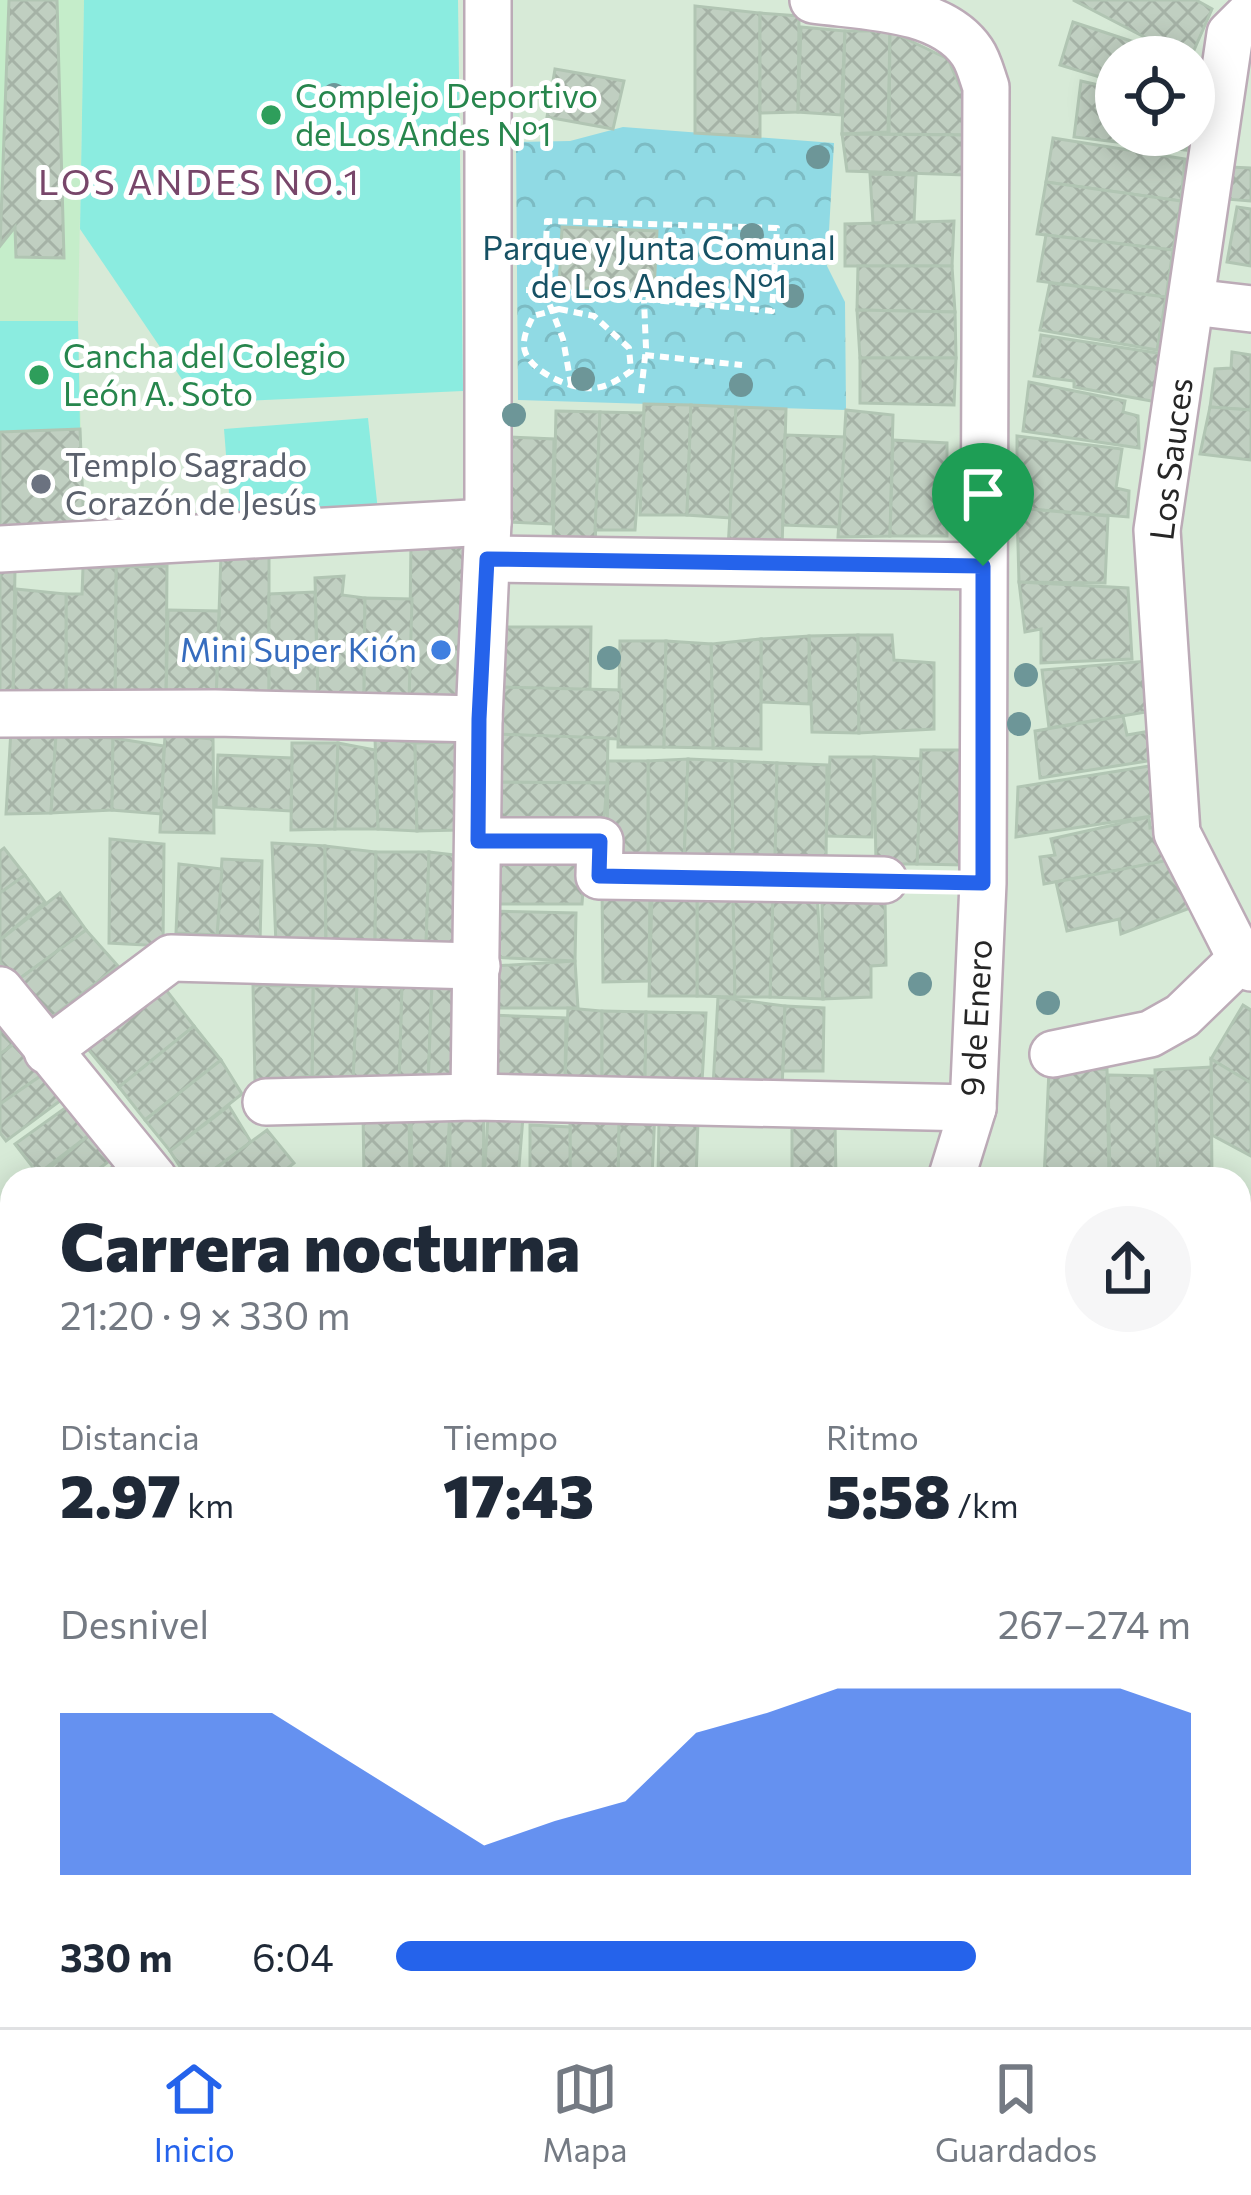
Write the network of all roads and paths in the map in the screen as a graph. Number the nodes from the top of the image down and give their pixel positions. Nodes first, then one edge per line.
1 (488, 0) edge
2 (813, 0) edge
3 (1251, 13) edge
4 (508, 289) dead end
5 (544, 290) junction
6 (644, 300) junction
7 (1192, 302) junction
8 (1251, 309) edge
9 (550, 312) junction
10 (645, 355) junction
11 (742, 365) dead end
12 (571, 384) junction
13 (641, 393) dead end
14 (488, 540) junction
15 (0, 549) edge
16 (983, 566) junction
17 (0, 714) edge
18 (479, 719) junction
19 (478, 841) junction
20 (884, 880) joint
21 (983, 883) junction
22 (1246, 964) edge
23 (477, 966) junction
24 (0, 990) edge
25 (47, 1051) junction
26 (1053, 1054) dead end
27 (474, 1096) junction
28 (266, 1102) dead end
29 (973, 1108) junction
30 (144, 1167) edge
31 (955, 1167) edge

1 - 14 street
2 - 16 street, 9 de Enero
3 - 7 street, Los Sauces
4 - 5 path
5 - 6 path
5 - 6 path
5 - 9 path
6 - 10 path
7 - 8 street
7 - 22 street, Los Sauces
9 - 12 path
9 - 12 path
9 - 12 path
10 - 11 path
10 - 13 path
14 - 15 street
14 - 16 street
14 - 18 street
16 - 21 street, 9 de Enero
17 - 18 street
18 - 19 street
19 - 20 street
19 - 23 street
20 - 21 path
21 - 29 street, 9 de Enero
22 - 26 street
23 - 25 street
23 - 27 street
24 - 25 street
25 - 30 street
27 - 28 street
27 - 29 street
29 - 31 street, 9 de Enero

